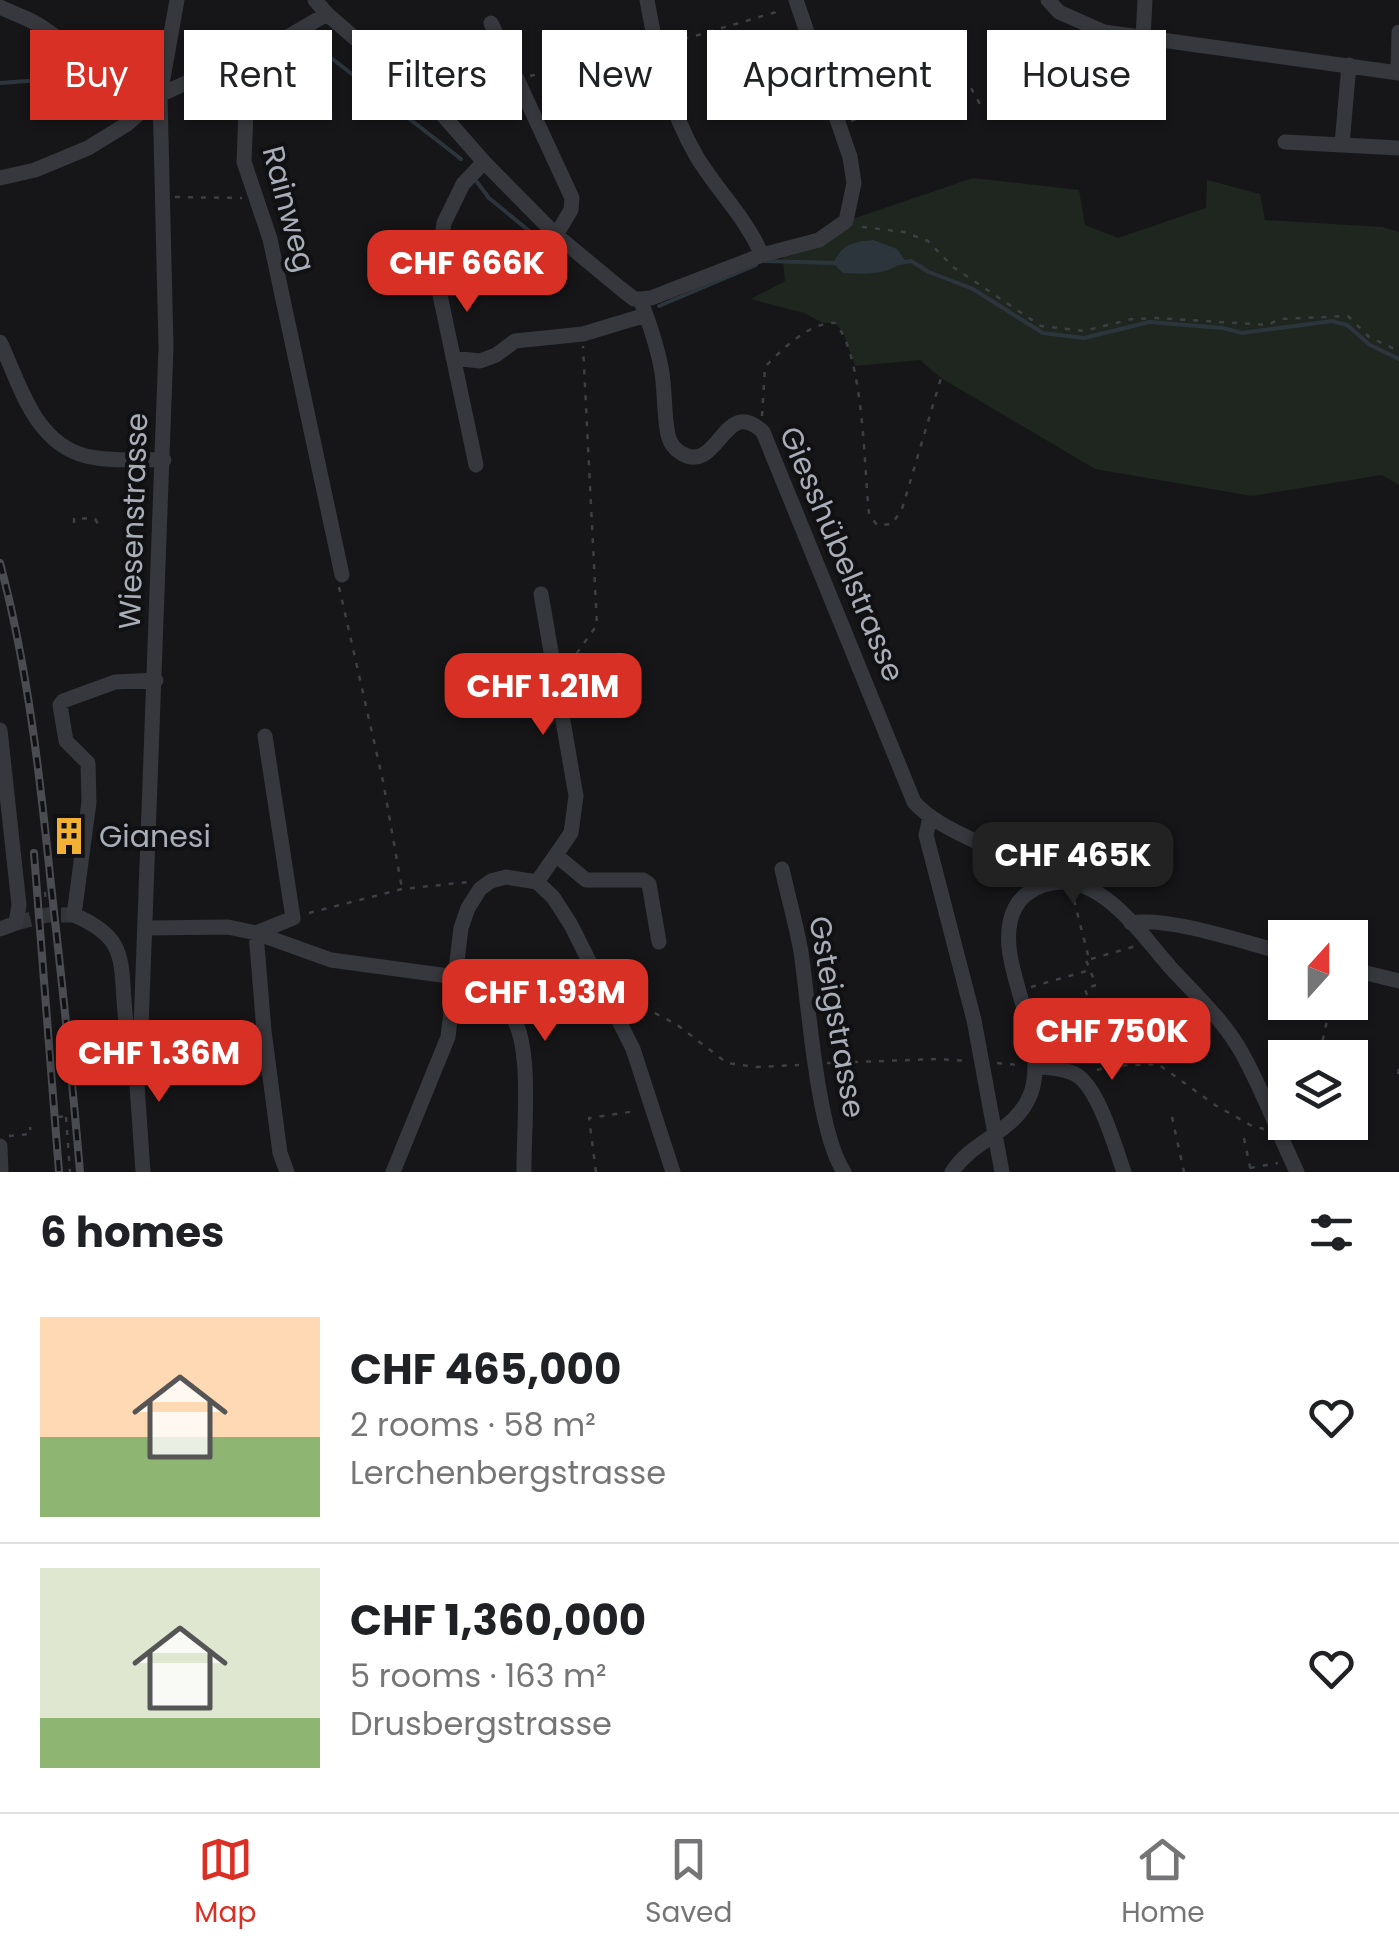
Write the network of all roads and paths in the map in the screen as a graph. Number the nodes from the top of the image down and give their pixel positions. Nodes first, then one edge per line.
1 (178, 0) edge
2 (315, 0) edge
3 (648, 0) edge
4 (1048, 0) edge
5 (1145, 0) edge
6 (792, 4) edge
7 (0, 7) edge
8 (326, 14) junction
9 (491, 23) dead end
10 (46, 30) edge
11 (299, 30) edge
12 (494, 30) edge
13 (653, 30) edge
14 (1100, 30) edge
15 (1143, 30) edge
16 (1399, 32) edge
17 (687, 37) edge
18 (1166, 41) edge
19 (1350, 66) junction
20 (1398, 73) edge
21 (164, 74) edge
22 (522, 93) edge
23 (982, 106) dead end
24 (132, 120) edge
25 (160, 120) edge
26 (246, 120) edge
27 (679, 120) edge
28 (840, 124) junction
29 (1285, 142) dead end
30 (1342, 144) junction
31 (1399, 148) edge
32 (484, 162) junction
33 (0, 178) edge
34 (162, 196) junction
35 (242, 198) dead end
36 (846, 221) junction
37 (556, 235) junction
38 (762, 255) junction
39 (643, 307) junction
40 (582, 334) junction
41 (0, 342) edge
42 (1399, 351) edge
43 (453, 358) junction
44 (941, 378) dead end
45 (763, 432) junction
46 (164, 460) junction
47 (476, 465) dead end
48 (74, 523) dead end
49 (100, 527) dead end
50 (342, 576) joint
51 (541, 594) dead end
52 (156, 680) junction
53 (556, 682) junction
54 (0, 730) edge
55 (265, 736) dead end
56 (930, 817) junction
57 (557, 856) junction
58 (782, 869) dead end
59 (490, 881) junction
60 (537, 882) junction
61 (1070, 882) junction
62 (1035, 888) junction
63 (402, 889) junction
64 (45, 892) dead end
65 (46, 902) dead end
66 (293, 918) junction
67 (1131, 923) junction
68 (0, 928) edge
69 (146, 928) junction
70 (256, 933) junction
71 (658, 942) dead end
72 (1149, 943) junction
73 (1268, 949) edge
74 (1090, 959) junction
75 (1090, 970) junction
76 (1368, 973) edge
77 (1399, 981) edge
78 (456, 984) junction
79 (1020, 990) junction
80 (613, 1006) junction
81 (134, 1042) junction
82 (981, 1062) junction
83 (816, 1064) junction
84 (1036, 1066) junction
85 (1111, 1066) junction
86 (1399, 1068) edge
87 (1398, 1074) edge
88 (1084, 1080) junction
89 (652, 1108) junction
90 (1268, 1111) edge
91 (58, 1117) dead end
92 (1172, 1117) dead end
93 (30, 1127) dead end
94 (1268, 1129) edge
95 (995, 1136) junction
96 (0, 1137) edge
97 (1244, 1138) dead end
98 (1282, 1140) edge
99 (0, 1151) edge
100 (1294, 1166) edge
101 (1250, 1170) edge
102 (1, 1172) edge
103 (70, 1172) edge
104 (144, 1172) edge
105 (287, 1172) edge
106 (393, 1172) edge
107 (524, 1172) edge
108 (596, 1172) edge
109 (672, 1172) edge
110 (844, 1172) edge
111 (952, 1172) edge
112 (1002, 1172) edge
113 (1124, 1172) edge
114 (1184, 1172) edge

1 - 21 street, Wiesenstrasse
2 - 8 street
3 - 13 street
4 - 14 street
5 - 15 street
6 - 17 path
6 - 28 street
7 - 10 street
8 - 11 street
8 - 32 street
9 - 12 street
16 - 20 street
18 - 19 street
19 - 20 street
19 - 30 street
22 - 37 street
23 - 28 path
24 - 33 street
25 - 34 street, Wiesenstrasse
26 - 50 street, Rainweg
27 - 38 street
28 - 36 street
29 - 30 street
30 - 31 street
32 - 37 street
32 - 43 street
34 - 35 path
34 - 46 street, Wiesenstrasse
36 - 38 street
36 - 42 path
37 - 39 street
38 - 39 street
39 - 40 street
39 - 45 street, Giesshübelstrasse
40 - 43 street
40 - 53 path
41 - 46 street
43 - 47 street
44 - 45 path
45 - 56 street, Giesshübelstrasse
46 - 52 street, Wiesenstrasse
48 - 49 path
50 - 63 path
51 - 53 street
52 - 69 street, Wiesenstrasse
52 - 81 street
53 - 57 street
54 - 68 street
55 - 66 street
56 - 62 street, Giesshübelstrasse
56 - 82 street
57 - 60 street
57 - 71 street
58 - 83 street, Gsteigstrasse
59 - 60 street
59 - 63 path
59 - 78 street
60 - 80 street
61 - 62 street
61 - 67 street
61 - 74 path
62 - 79 street
63 - 66 path
64 - 65 path
66 - 70 street
67 - 72 street
67 - 73 street
69 - 70 street
69 - 81 street, Wiesenstrasse
70 - 78 street
70 - 105 street
72 - 74 path
72 - 90 street
74 - 75 path
75 - 79 path
75 - 85 path
76 - 77 street
78 - 106 street
78 - 107 street
79 - 84 street
80 - 83 path
80 - 89 street
81 - 104 street
82 - 83 path
82 - 84 path
82 - 95 street
83 - 110 street, Gsteigstrasse
84 - 88 street
84 - 95 street
85 - 88 path
85 - 94 path
86 - 87 path
88 - 113 street
89 - 108 path
89 - 109 street
91 - 103 path
92 - 114 path
93 - 96 path
95 - 111 street
95 - 112 street
97 - 101 path
98 - 100 street
99 - 102 street
100 - 101 path

